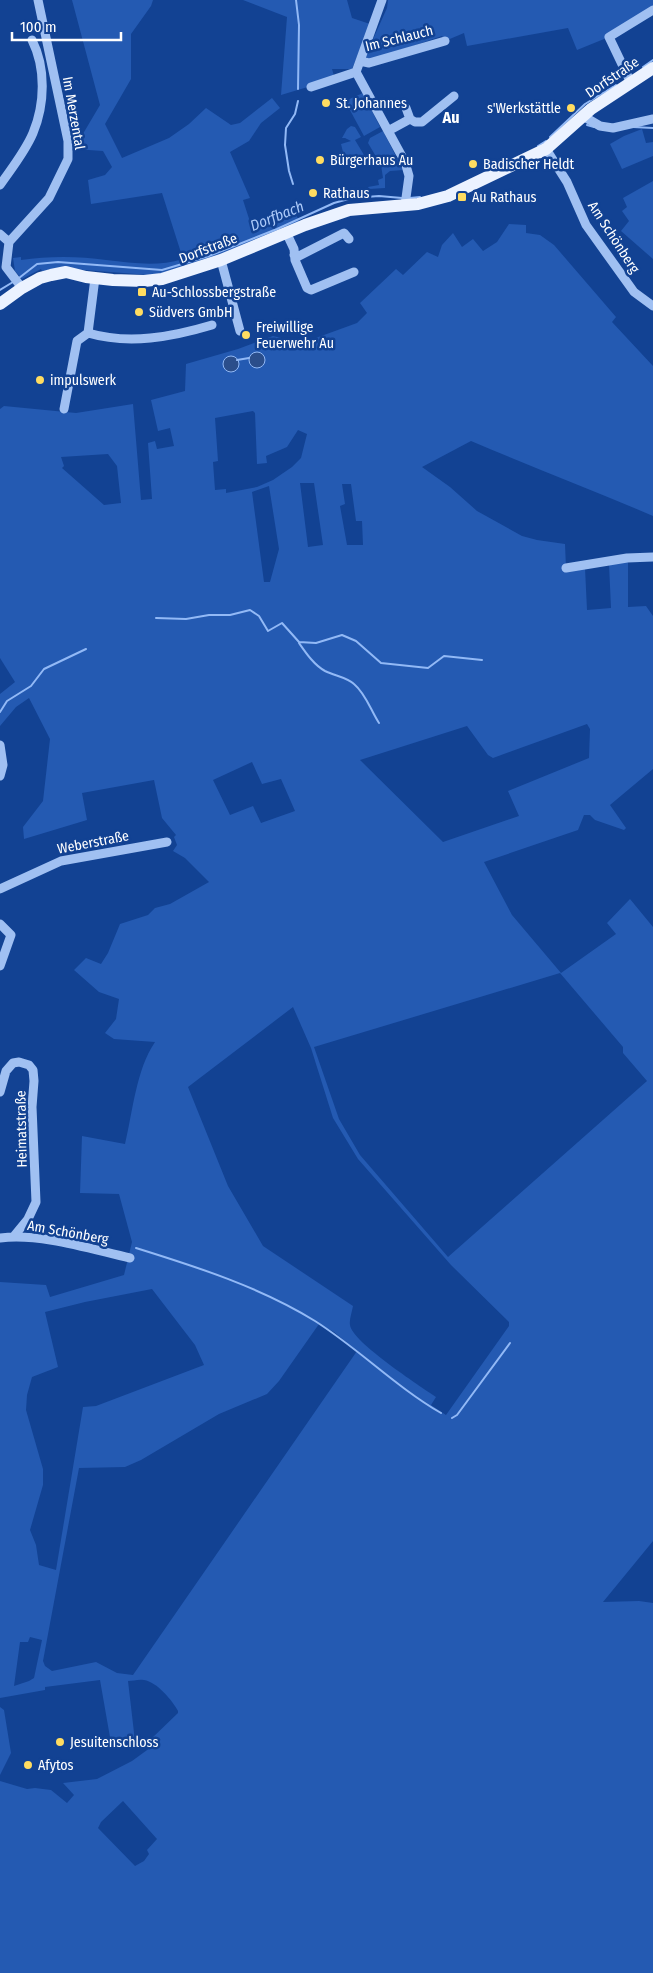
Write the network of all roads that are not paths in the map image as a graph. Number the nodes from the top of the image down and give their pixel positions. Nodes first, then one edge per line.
1 (38, 0) edge
2 (382, 0) edge
3 (653, 10) edge
4 (32, 40) dead end
5 (445, 41) dead end
6 (360, 61) junction
7 (653, 68) edge
8 (356, 72) junction
9 (629, 79) junction
10 (311, 87) dead end
11 (454, 96) dead end
12 (406, 108) dead end
13 (583, 116) junction
14 (410, 119) junction
15 (653, 119) edge
16 (388, 131) junction
17 (546, 149) junction
18 (0, 185) edge
19 (406, 200) junction
20 (286, 232) junction
21 (0, 234) edge
22 (348, 239) dead end
23 (9, 242) junction
24 (294, 255) junction
25 (221, 260) junction
26 (3, 267) edge
27 (354, 272) dead end
28 (91, 278) junction
29 (24, 285) junction
30 (0, 304) edge
31 (653, 306) edge
32 (212, 325) dead end
33 (240, 332) dead end
34 (88, 333) junction
35 (64, 409) dead end
36 (653, 557) edge
37 (566, 568) dead end
38 (0, 745) edge
39 (0, 776) edge
40 (167, 842) dead end
41 (0, 889) edge
42 (0, 924) edge
43 (0, 966) edge
44 (0, 1092) edge
45 (14, 1236) junction
46 (0, 1238) edge
47 (130, 1258) dead end

1 - 23 street, Im Merzental
2 - 6 street
3 - 9 street
4 - 18 street
5 - 6 street, Im Schlauch
6 - 8 street
7 - 9 main road, Dorfstraße
8 - 10 street
8 - 16 street
9 - 13 main road, Dorfstraße
11 - 14 street
12 - 14 street
13 - 15 street
13 - 17 main road, Dorfstraße
14 - 16 street
16 - 19 street
17 - 19 main road, Dorfstraße
17 - 31 street, Am Schönberg
19 - 20 main road, Dorfstraße
20 - 24 street
20 - 25 main road, Dorfstraße
21 - 23 street
22 - 24 street
23 - 26 street
24 - 27 street
25 - 28 main road, Dorfstraße
25 - 33 street
26 - 29 street
28 - 29 main road, Dorfstraße
28 - 34 street
29 - 30 main road, Dorfstraße
32 - 34 street
34 - 35 street
36 - 37 street
38 - 39 street
40 - 41 street, Weberstraße
42 - 43 street
44 - 45 street, Heimatstraße
45 - 46 street, Am Schönberg
45 - 47 street, Am Schönberg

